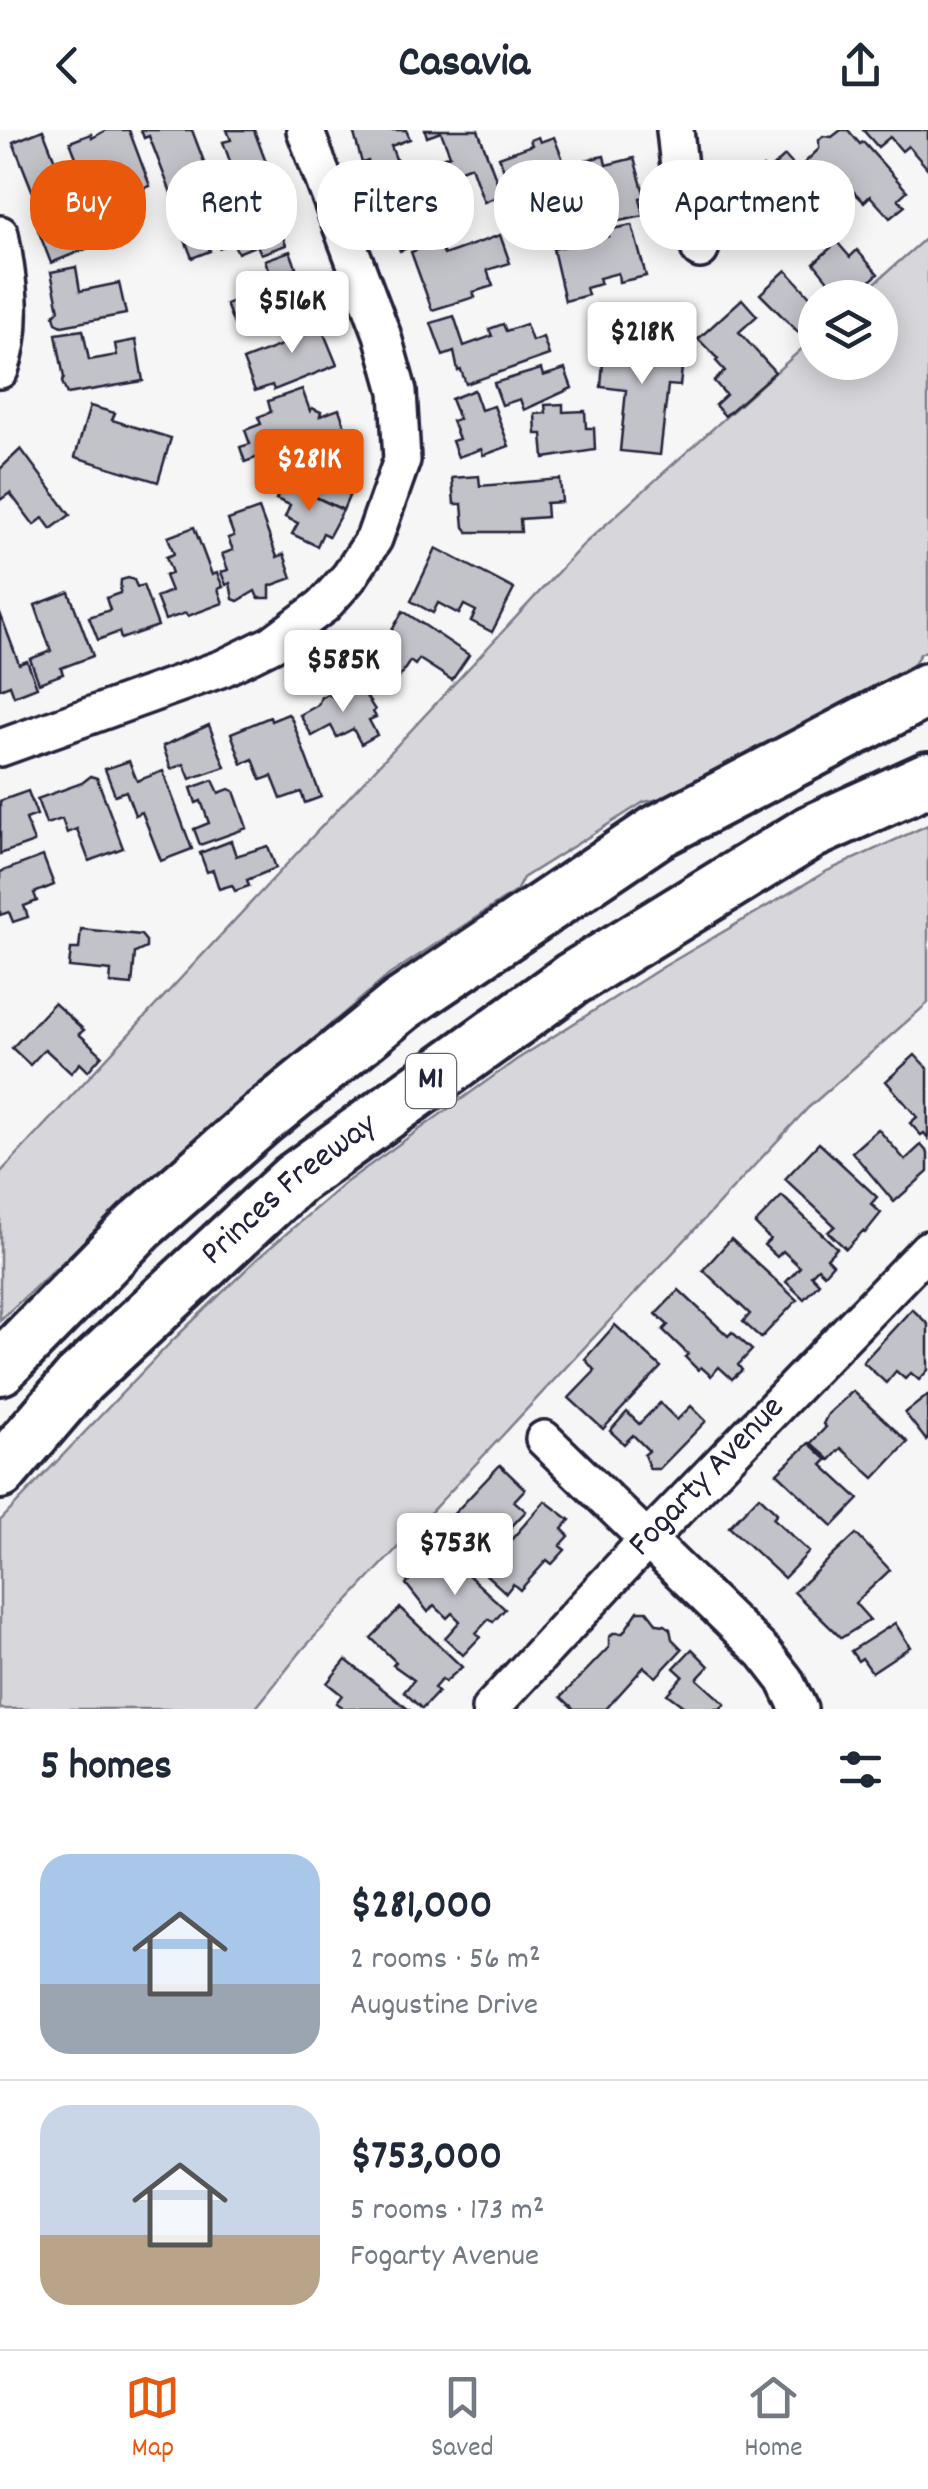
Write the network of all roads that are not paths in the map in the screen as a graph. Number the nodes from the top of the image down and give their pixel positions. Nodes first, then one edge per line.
1 (305, 130) edge
2 (675, 130) edge
3 (678, 160) edge
4 (0, 234) edge
5 (0, 370) edge
6 (928, 690) edge
7 (0, 748) edge
8 (928, 779) edge
9 (927, 1253) edge
10 (0, 1368) edge
11 (544, 1439) dead end
12 (0, 1472) edge
13 (649, 1538) junction
14 (490, 1709) edge
15 (799, 1709) edge

1 - 7 street
2 - 3 street
4 - 5 street
6 - 10 highway, Princes Freeway / M1
8 - 12 highway, Princes Freeway / M1
9 - 13 street, Fogarty Avenue
11 - 13 street
13 - 14 street, Fogarty Avenue
13 - 15 street

